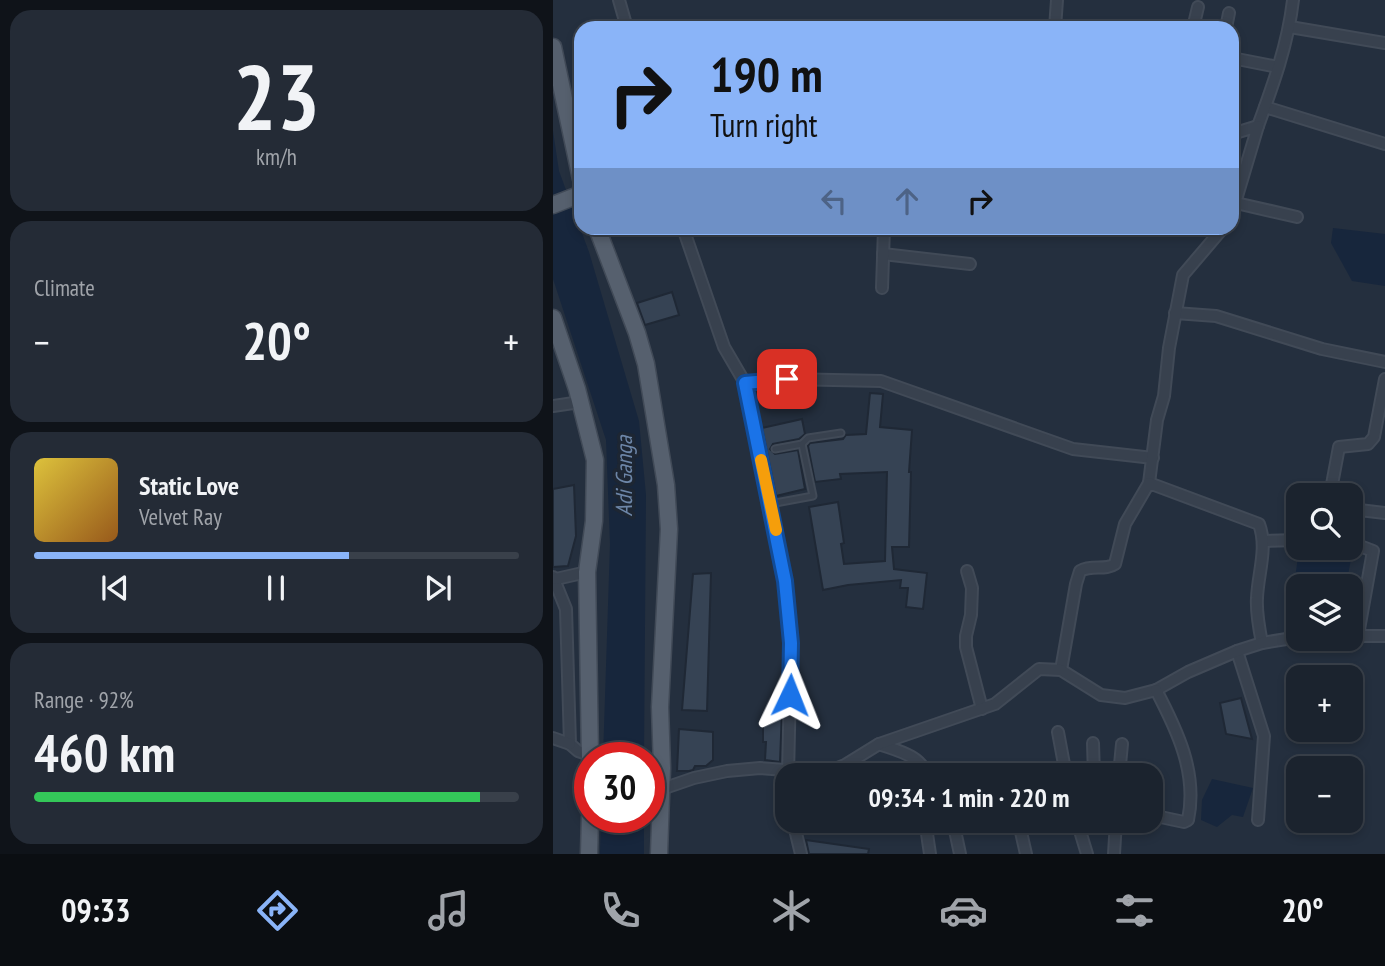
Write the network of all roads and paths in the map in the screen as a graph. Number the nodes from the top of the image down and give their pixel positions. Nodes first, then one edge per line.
1 (619, 0) edge
2 (1057, 0) edge
3 (1293, 0) edge
4 (1198, 8) dead end
5 (1229, 13) dead end
6 (625, 21) edge
7 (1056, 21) edge
8 (1195, 21) edge
9 (1228, 21) edge
10 (1290, 27) junction
11 (1385, 43) edge
12 (553, 47) edge
13 (1239, 59) edge
14 (1279, 66) junction
15 (1265, 107) junction
16 (1258, 126) junction
17 (1239, 132) edge
18 (1385, 144) edge
19 (574, 150) edge
20 (1239, 191) edge
21 (1239, 209) edge
22 (1297, 217) dead end
23 (600, 235) edge
24 (685, 235) edge
25 (884, 235) edge
26 (1217, 235) edge
27 (883, 254) junction
28 (970, 264) dead end
29 (882, 288) dead end
30 (1175, 313) junction
31 (553, 318) edge
32 (1385, 362) edge
33 (1385, 379) edge
34 (745, 383) junction
35 (580, 402) junction
36 (553, 406) edge
37 (841, 433) dead end
38 (802, 444) junction
39 (775, 449) dead end
40 (1153, 458) junction
41 (1149, 483) junction
42 (1332, 483) edge
43 (770, 504) junction
44 (1363, 510) edge
45 (1385, 513) edge
46 (1286, 540) edge
47 (1263, 541) junction
48 (1363, 547) edge
49 (1373, 551) junction
50 (1385, 552) edge
51 (967, 571) dead end
52 (587, 572) junction
53 (554, 578) edge
54 (1363, 598) edge
55 (1363, 636) edge
56 (1385, 636) edge
57 (1286, 639) edge
58 (1262, 643) junction
59 (1237, 651) junction
60 (1061, 670) junction
61 (1156, 690) junction
62 (982, 709) junction
63 (1058, 732) dead end
64 (553, 738) edge
65 (590, 742) edge
66 (657, 742) edge
67 (1093, 743) dead end
68 (570, 744) junction
69 (879, 744) junction
70 (1122, 744) dead end
71 (574, 748) edge
72 (788, 763) edge
73 (848, 763) edge
74 (921, 763) edge
75 (1064, 763) edge
76 (1094, 763) edge
77 (1120, 763) edge
78 (775, 771) edge
79 (665, 788) edge
80 (1163, 818) edge
81 (1258, 820) dead end
82 (590, 833) edge
83 (660, 833) edge
84 (796, 833) edge
85 (927, 833) edge
86 (957, 833) edge
87 (1021, 833) edge
88 (1081, 833) edge
89 (1115, 833) edge
90 (589, 854) edge
91 (660, 854) edge
92 (801, 854) edge
93 (930, 854) edge
94 (960, 854) edge
95 (1026, 854) edge
96 (1087, 854) edge
97 (1114, 854) edge

1 - 6 street
2 - 7 street
3 - 10 street
4 - 8 street
5 - 9 street
10 - 11 street
10 - 14 street
12 - 19 main road
13 - 14 street
14 - 15 street
15 - 16 street
15 - 18 street
16 - 17 street
16 - 20 street
21 - 22 street
23 - 66 main road
24 - 34 street
25 - 27 street
26 - 30 street
27 - 28 street
27 - 29 street
30 - 32 street
30 - 40 street
31 - 35 main road
33 - 42 street
34 - 40 street
34 - 43 street
35 - 36 street
35 - 52 main road
37 - 38 lane
38 - 39 lane
38 - 43 lane
40 - 41 street
41 - 47 street
41 - 60 street
43 - 72 street
44 - 45 street
46 - 47 street
47 - 58 street
48 - 49 street
49 - 50 street
49 - 54 street
51 - 62 street
52 - 53 street
52 - 65 main road
53 - 68 street
55 - 56 street
57 - 58 street
58 - 59 street
59 - 61 street
59 - 81 street
60 - 61 street
60 - 62 street
61 - 80 street
62 - 69 street
63 - 75 street
64 - 68 street
67 - 76 street
68 - 71 street
69 - 73 street
69 - 74 street
70 - 77 street
78 - 79 street
82 - 90 main road
83 - 91 main road
84 - 92 street
85 - 93 street
86 - 94 street
87 - 95 street
88 - 96 street
89 - 97 street

